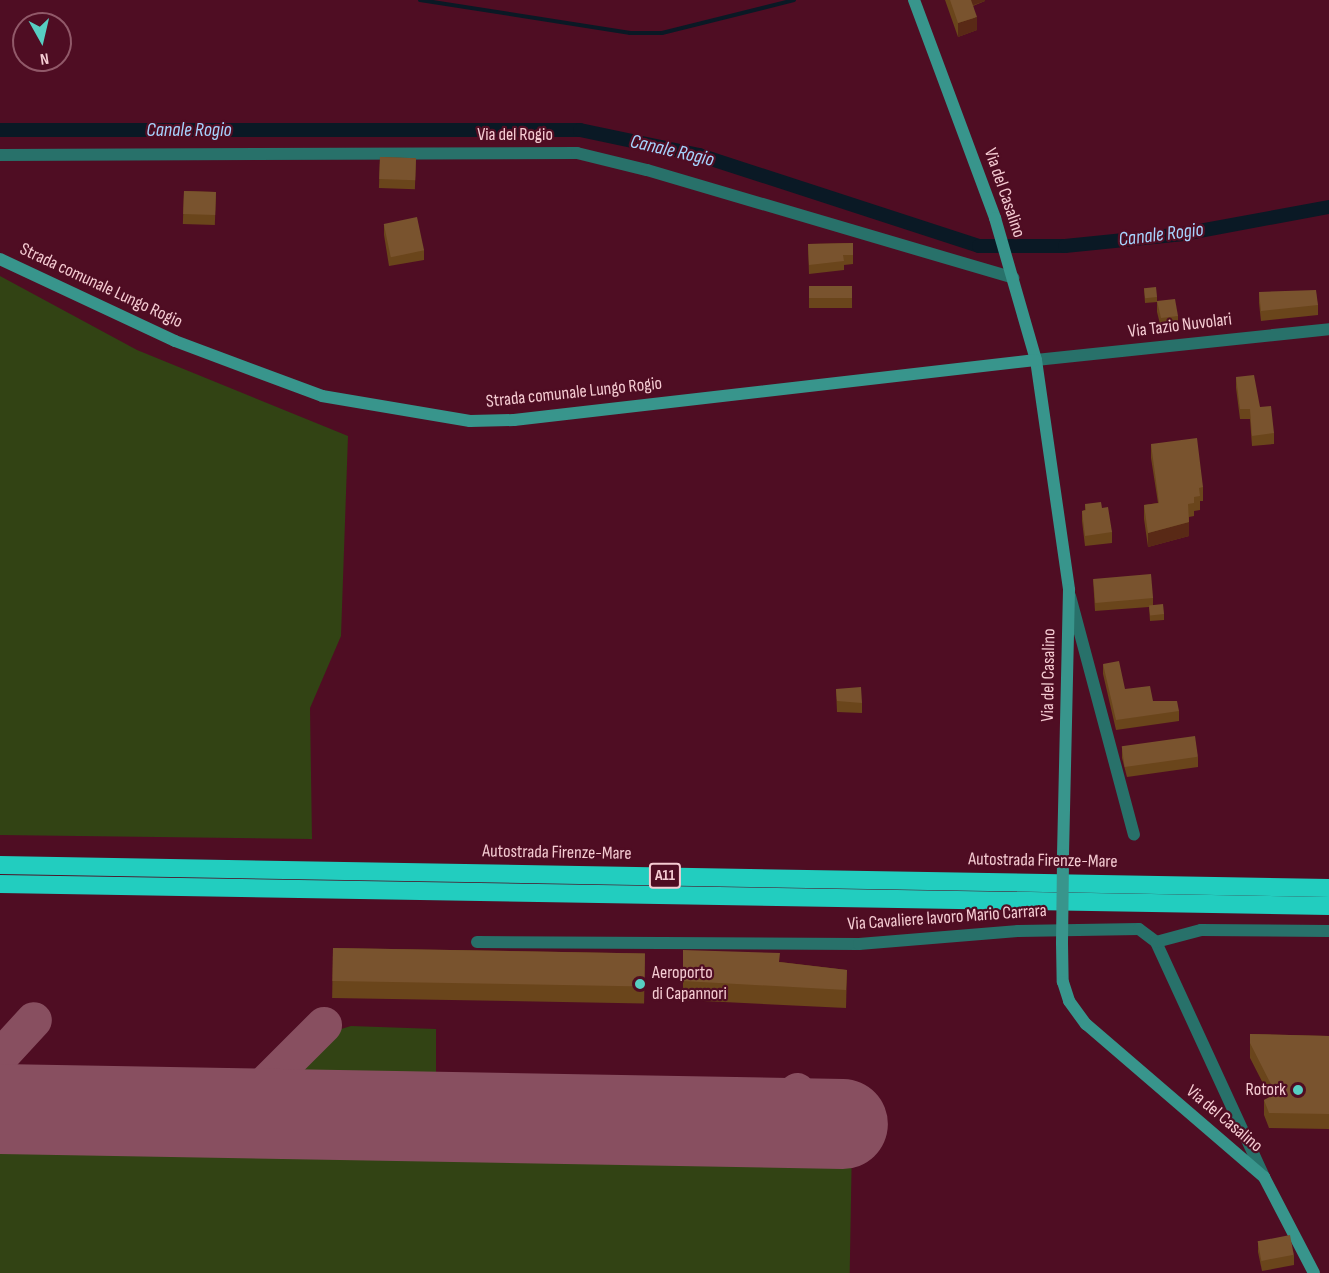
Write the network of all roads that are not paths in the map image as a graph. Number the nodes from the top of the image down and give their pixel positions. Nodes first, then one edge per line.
1 (914, 0) edge
2 (0, 155) edge
3 (0, 259) edge
4 (1013, 278) junction
5 (1329, 329) edge
6 (1036, 360) junction
7 (1069, 590) junction
8 (1134, 835) dead end
9 (0, 865) edge
10 (0, 884) edge
11 (1329, 888) edge
12 (1329, 906) edge
13 (1329, 932) edge
14 (477, 942) dead end
15 (1156, 942) junction
16 (1264, 1177) junction
17 (1314, 1273) edge

1 - 4 street, Via del Casalino
2 - 4 street, Via del Rogio
3 - 6 street, Strada comunale Lungo Rogio
4 - 6 street, Via del Casalino
5 - 6 street, Via Tazio Nuvolari
6 - 7 street, Via del Casalino
7 - 8 street
7 - 16 street, Via del Casalino, bridge
9 - 11 highway, Autostrada Firenze-Mare / A11
10 - 12 highway, A11
13 - 15 street
14 - 15 street, Via Cavaliere lavoro Mario Carrara
15 - 16 street
16 - 17 street, Via del Casalino

